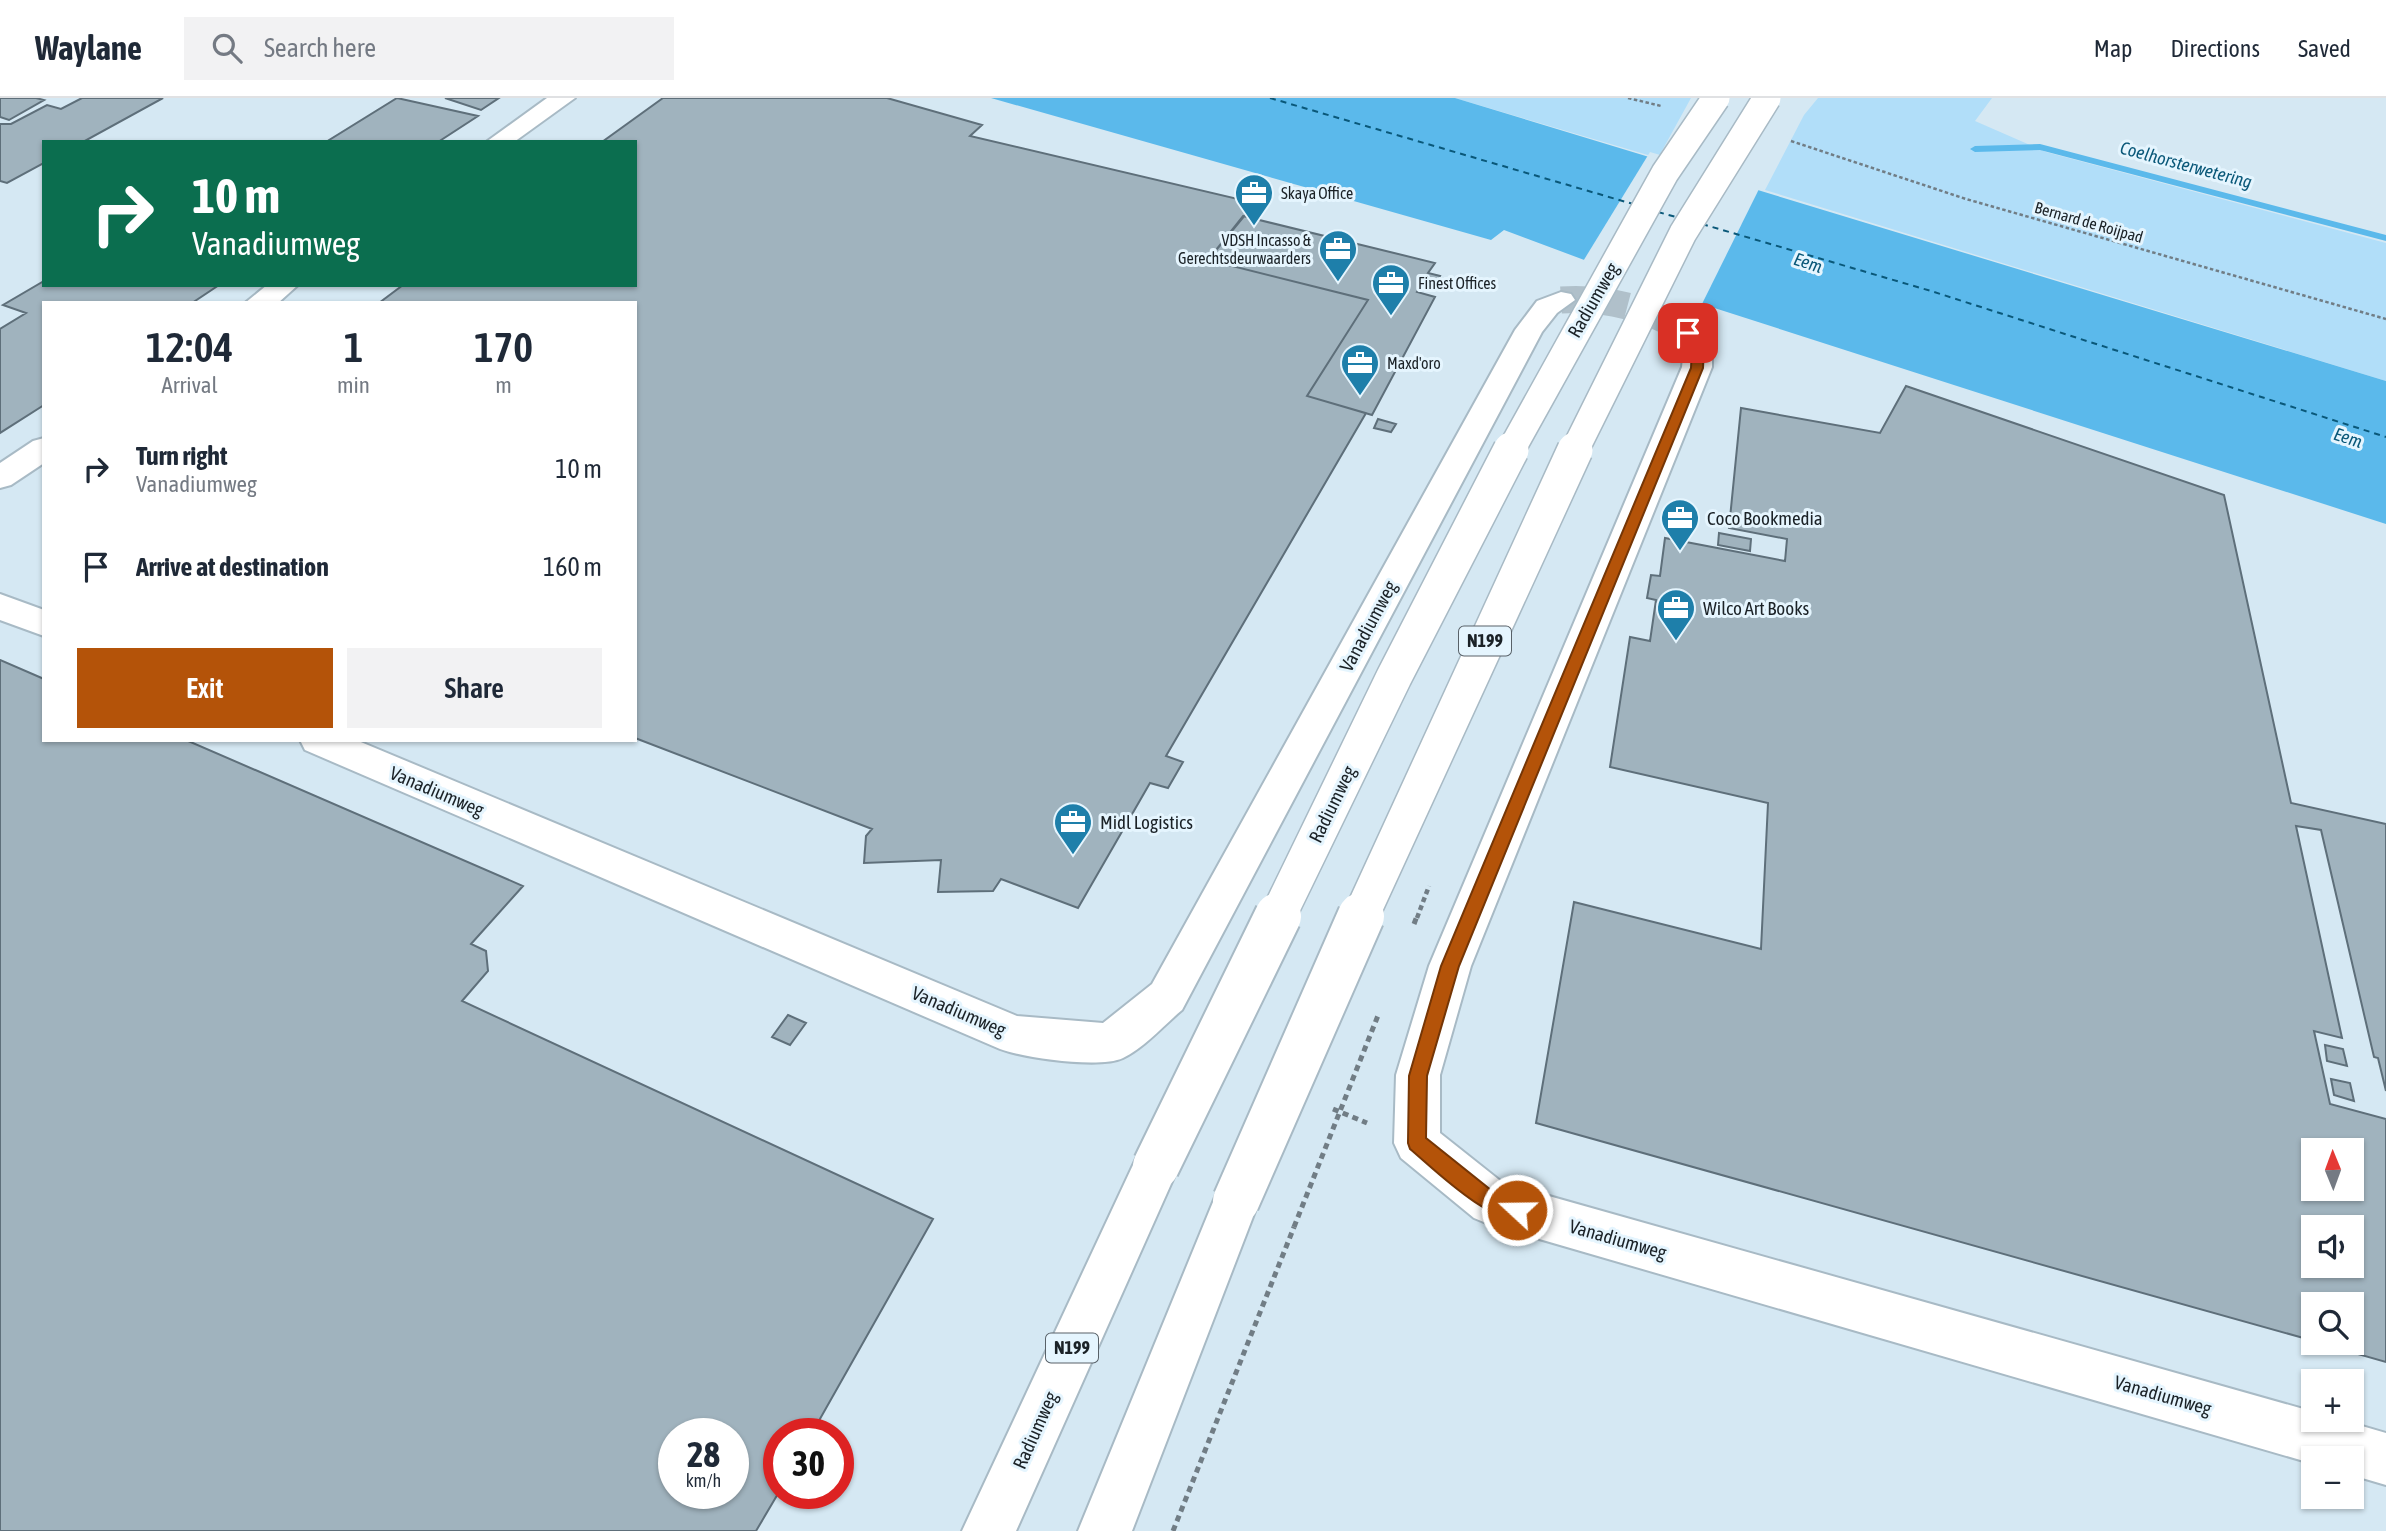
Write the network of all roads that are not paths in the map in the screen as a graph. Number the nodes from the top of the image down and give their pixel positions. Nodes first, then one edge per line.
1 (563, 98) edge
2 (1716, 98) edge
3 (1768, 98) edge
4 (501, 140) edge
5 (282, 287) edge
6 (1561, 300) tunnel mouth
7 (262, 301) edge
8 (1688, 333) dead end
9 (42, 449) edge
10 (0, 478) edge
11 (0, 606) edge
12 (42, 623) edge
13 (323, 742) edge
14 (2386, 1459) edge
15 (989, 1531) edge
16 (1105, 1531) edge

1 - 4 main road
2 - 15 main road, Radiumweg / N199, bridge
3 - 16 main road, N199, bridge
5 - 7 main road
6 - 13 main road, Vanadiumweg
8 - 14 main road, Vanadiumweg
9 - 10 main road
11 - 12 main road

